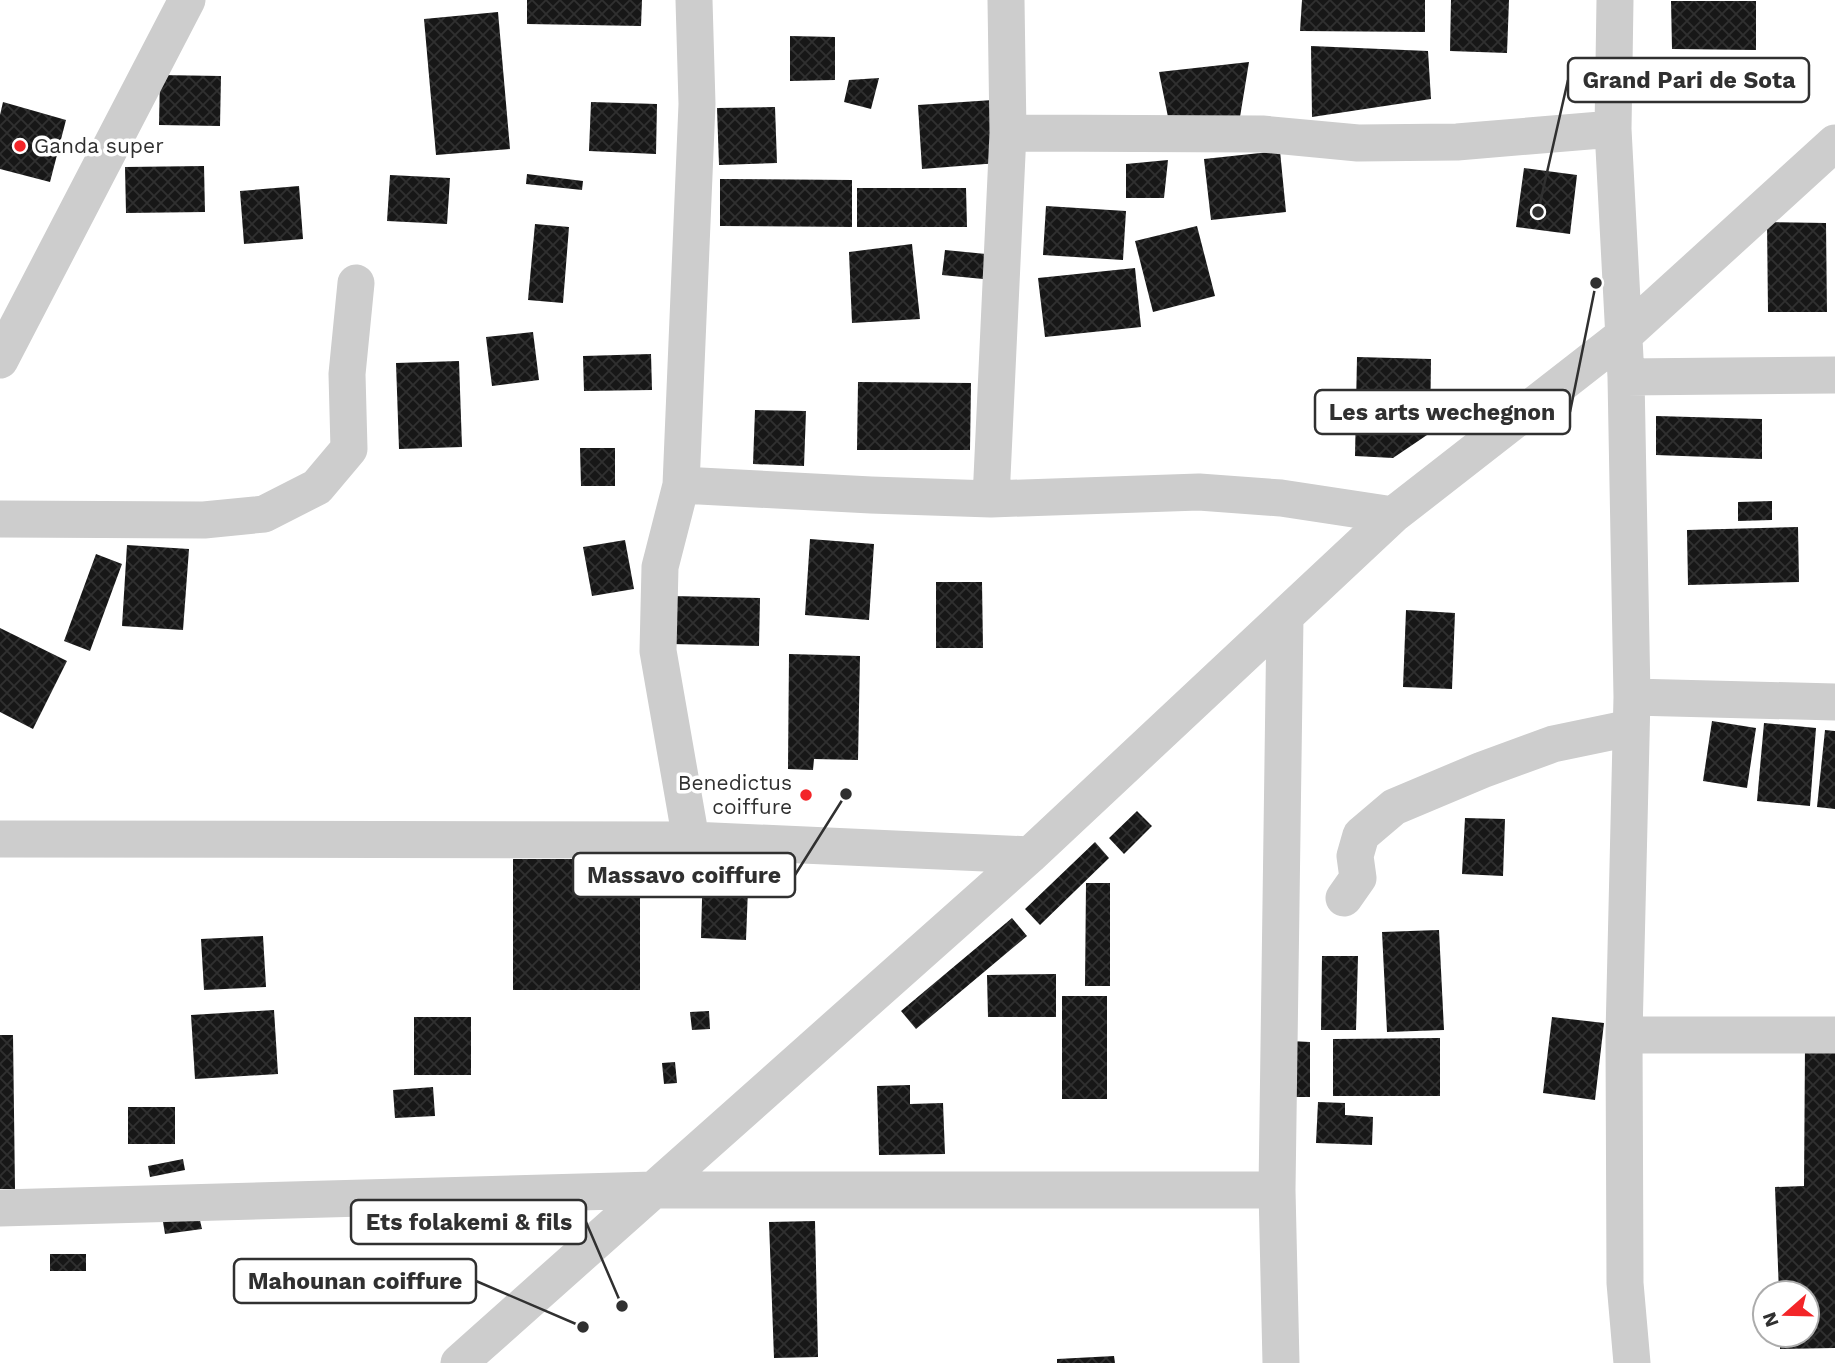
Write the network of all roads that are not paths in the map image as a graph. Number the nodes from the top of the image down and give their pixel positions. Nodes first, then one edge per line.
1 (187, 0) edge
2 (694, 0) edge
3 (1006, 0) edge
4 (1615, 0) edge
5 (1613, 130) junction
6 (1008, 132) junction
7 (1835, 143) edge
8 (356, 283) dead end
9 (1624, 335) junction
10 (0, 360) edge
11 (1835, 375) edge
12 (1626, 377) junction
13 (681, 485) junction
14 (992, 499) junction
15 (1393, 515) junction
16 (0, 519) edge
17 (1285, 618) junction
18 (1835, 702) edge
19 (1631, 712) junction
20 (0, 839) edge
21 (691, 841) junction
22 (1030, 855) junction
23 (1344, 898) dead end
24 (1624, 1035) junction
25 (1835, 1035) edge
26 (654, 1190) junction
27 (1277, 1190) junction
28 (0, 1208) edge
29 (459, 1363) edge
30 (1281, 1363) edge
31 (1632, 1363) edge

1 - 10 street
2 - 13 street
3 - 6 street
4 - 5 street
5 - 6 street
5 - 9 street
6 - 14 street
7 - 9 street
8 - 16 street
9 - 12 street
9 - 15 street
11 - 12 street
12 - 19 street
13 - 14 street
13 - 21 street
14 - 15 street
15 - 17 street
17 - 22 street
17 - 27 street
18 - 19 street
19 - 23 street
19 - 24 street
20 - 21 street
21 - 22 street
22 - 26 street
24 - 25 street
24 - 31 street
26 - 27 street
26 - 28 street
26 - 29 street
27 - 30 street

